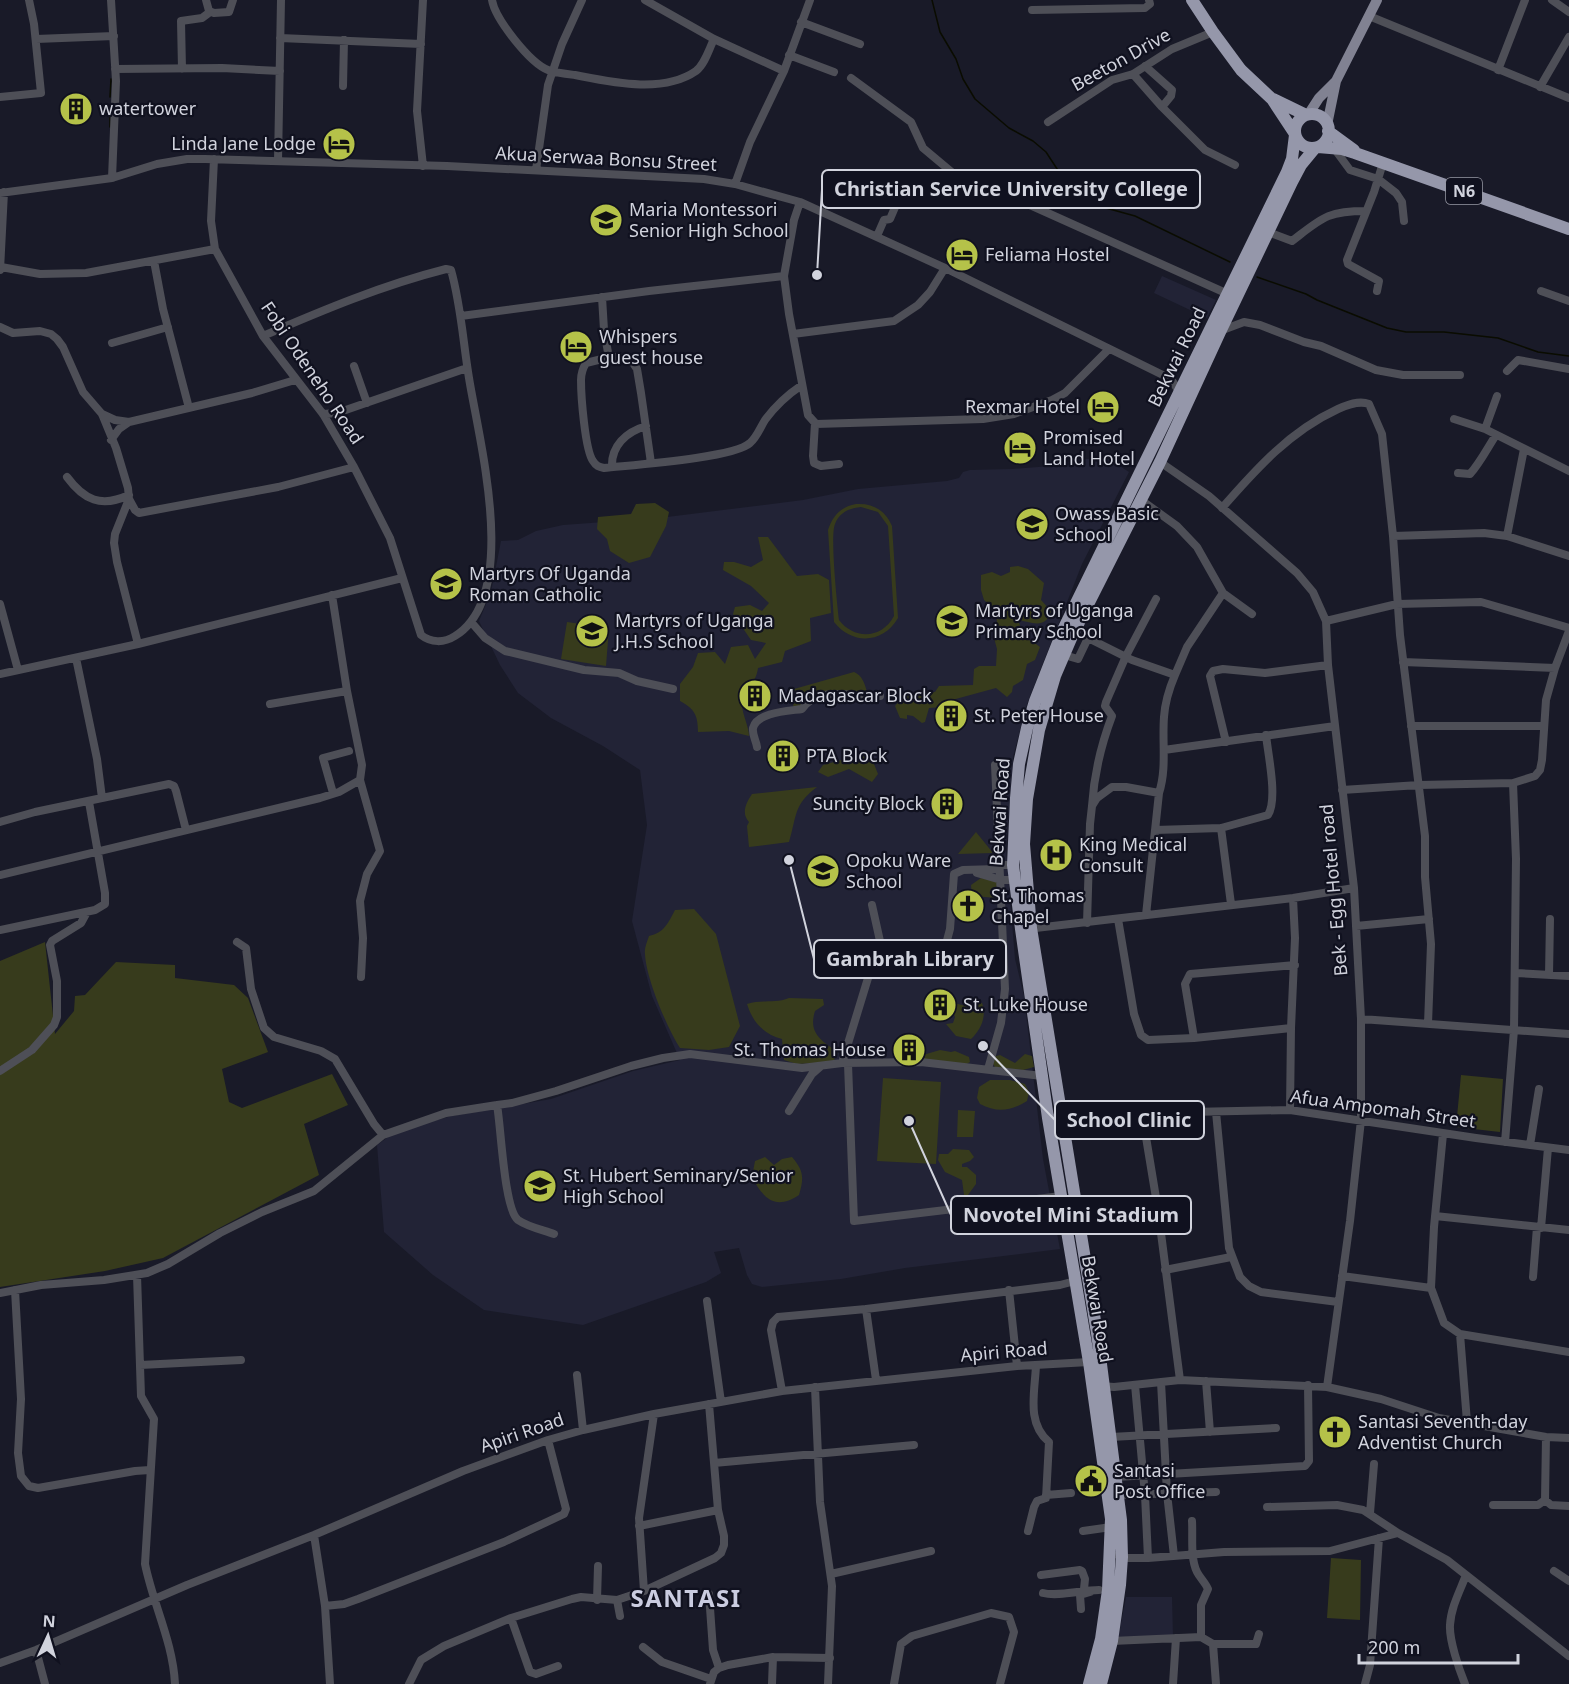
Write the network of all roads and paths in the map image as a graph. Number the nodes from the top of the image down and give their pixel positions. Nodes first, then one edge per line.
1 (29, 0) edge
2 (111, 0) edge
3 (206, 0) edge
4 (233, 0) edge
5 (281, 0) edge
6 (423, 0) edge
7 (492, 0) edge
8 (582, 0) edge
9 (645, 0) edge
10 (810, 0) edge
11 (1149, 0) edge
12 (1192, 0) edge
13 (1377, 0) edge
14 (1525, 0) edge
15 (1552, 0) edge
16 (1032, 10) dead end
17 (210, 12) junction
18 (1569, 12) edge
19 (1369, 16) junction
20 (801, 22) junction
21 (1213, 33) junction
22 (114, 36) junction
23 (1569, 37) edge
24 (280, 38) junction
25 (36, 39) junction
26 (714, 39) junction
27 (344, 40) junction
28 (421, 44) junction
29 (860, 44) dead end
30 (789, 55) junction
31 (1145, 66) junction
32 (115, 69) junction
33 (182, 69) junction
34 (1498, 70) junction
35 (280, 71) junction
36 (552, 71) junction
37 (784, 71) junction
38 (834, 72) dead end
39 (1133, 74) junction
40 (851, 78) dead end
41 (1336, 81) junction
42 (343, 87) dead end
43 (1540, 87) junction
44 (0, 97) edge
45 (1569, 98) edge
46 (1274, 102) junction
47 (1162, 107) junction
48 (1307, 115) junction
49 (1048, 123) dead end
50 (1328, 128) junction
51 (1295, 135) junction
52 (1316, 147) junction
53 (1336, 151) junction
54 (1357, 154) junction
55 (214, 159) junction
56 (278, 161) junction
57 (1383, 163) junction
58 (1235, 165) dead end
59 (1301, 165) junction
60 (423, 166) junction
61 (536, 170) junction
62 (1289, 177) junction
63 (112, 178) junction
64 (1378, 179) junction
65 (735, 184) junction
66 (2, 192) edge
67 (899, 198) dead end
68 (800, 202) junction
69 (1366, 211) junction
70 (1404, 221) dead end
71 (1569, 228) edge
72 (1268, 232) junction
73 (878, 236) junction
74 (215, 249) junction
75 (154, 261) junction
76 (945, 268) junction
77 (1, 269) edge
78 (784, 276) junction
79 (1377, 291) dead end
80 (1541, 291) dead end
81 (1228, 294) junction
82 (602, 297) junction
83 (1569, 301) edge
84 (461, 316) junction
85 (0, 327) edge
86 (168, 327) junction
87 (1220, 332) junction
88 (793, 334) junction
89 (263, 336) junction
90 (112, 343) dead end
91 (1109, 349) junction
92 (609, 358) junction
93 (354, 366) dead end
94 (467, 368) junction
95 (1569, 369) edge
96 (1507, 371) dead end
97 (1460, 375) dead end
98 (1188, 377) junction
99 (1171, 379) junction
100 (296, 380) junction
101 (802, 386) junction
102 (1180, 393) junction
103 (1497, 396) dead end
104 (368, 403) junction
105 (189, 408) junction
106 (337, 413) junction
107 (102, 414) junction
108 (323, 414) junction
109 (1454, 419) dead end
110 (129, 422) junction
111 (814, 423) junction
112 (330, 426) junction
113 (646, 426) junction
114 (1485, 429) junction
115 (1496, 435) junction
116 (111, 440) junction
117 (1524, 449) junction
118 (1161, 462) junction
119 (651, 463) junction
120 (839, 464) dead end
121 (354, 466) junction
122 (612, 468) junction
123 (1569, 471) edge
124 (1458, 473) dead end
125 (67, 477) dead end
126 (129, 497) junction
127 (1141, 500) junction
128 (1222, 508) junction
129 (1128, 510) junction
130 (1393, 536) junction
131 (1508, 536) junction
132 (1569, 556) edge
133 (402, 578) junction
134 (1223, 593) junction
135 (332, 595) junction
136 (1156, 599) dead end
137 (0, 604) edge
138 (1397, 604) junction
139 (1252, 614) dead end
140 (1326, 621) junction
141 (472, 623) junction
142 (1569, 629) edge
143 (1567, 641) edge
144 (138, 645) junction
145 (1064, 655) junction
146 (1126, 656) junction
147 (76, 658) junction
148 (1404, 662) junction
149 (1328, 665) junction
150 (1555, 668) junction
151 (18, 670) junction
152 (0, 674) edge
153 (1175, 675) junction
154 (673, 689) dead end
155 (347, 691) junction
156 (880, 696) dead end
157 (270, 704) dead end
158 (1335, 726) junction
159 (1412, 726) junction
160 (1544, 726) junction
161 (1266, 735) junction
162 (1226, 742) junction
163 (758, 747) dead end
164 (1164, 750) junction
165 (349, 751) dead end
166 (995, 765) dead end
167 (360, 780) junction
168 (1513, 783) junction
169 (1419, 784) junction
170 (1342, 790) junction
171 (333, 793) junction
172 (1159, 794) junction
173 (102, 798) junction
174 (89, 802) junction
175 (1092, 806) junction
176 (0, 822) edge
177 (1221, 828) junction
178 (186, 830) junction
179 (1155, 830) junction
180 (97, 852) junction
181 (1000, 865) junction
182 (1013, 865) junction
183 (975, 870) junction
184 (0, 875) edge
185 (1000, 880) junction
186 (1014, 880) junction
187 (1354, 888) junction
188 (1293, 898) junction
189 (1231, 904) junction
190 (872, 905) dead end
191 (87, 912) junction
192 (1146, 915) junction
193 (1118, 919) junction
194 (1428, 919) junction
195 (1550, 919) dead end
196 (1087, 922) junction
197 (1356, 926) junction
198 (1026, 929) junction
199 (0, 930) edge
200 (237, 942) dead end
201 (878, 951) junction
202 (926, 952) junction
203 (943, 965) dead end
204 (1295, 965) junction
205 (1516, 973) junction
206 (1549, 975) junction
207 (1569, 976) edge
208 (361, 977) dead end
209 (1361, 1019) junction
210 (1428, 1024) junction
211 (1291, 1028) junction
212 (1514, 1030) junction
213 (1569, 1034) edge
214 (1194, 1038) junction
215 (845, 1064) junction
216 (821, 1066) junction
217 (988, 1069) junction
218 (0, 1071) edge
219 (1042, 1076) junction
220 (1539, 1089) dead end
221 (497, 1105) junction
222 (1290, 1110) junction
223 (789, 1111) dead end
224 (1216, 1112) junction
225 (1142, 1113) junction
226 (1054, 1118) junction
227 (1361, 1120) junction
228 (1443, 1134) junction
229 (383, 1135) junction
230 (1505, 1142) junction
231 (1530, 1145) junction
232 (1548, 1148) junction
233 (1569, 1150) edge
234 (1061, 1196) junction
235 (1435, 1216) junction
236 (1539, 1228) junction
237 (1569, 1230) edge
238 (554, 1234) dead end
239 (1083, 1248) junction
240 (1069, 1250) junction
241 (1231, 1257) junction
242 (1165, 1270) junction
243 (137, 1275) junction
244 (1342, 1276) junction
245 (1533, 1277) dead end
246 (1075, 1281) junction
247 (1431, 1288) junction
248 (15, 1290) junction
249 (1009, 1290) junction
250 (0, 1293) edge
251 (707, 1301) dead end
252 (1338, 1302) junction
253 (866, 1309) junction
254 (1460, 1334) junction
255 (1569, 1352) edge
256 (241, 1360) dead end
257 (1089, 1362) junction
258 (140, 1365) junction
259 (1036, 1365) junction
260 (1017, 1366) junction
261 (577, 1375) dead end
262 (876, 1380) junction
263 (1180, 1380) junction
264 (1206, 1381) junction
265 (1161, 1382) junction
266 (1135, 1384) junction
267 (1308, 1384) junction
268 (1098, 1386) junction
269 (1327, 1386) junction
270 (815, 1387) junction
271 (782, 1391) junction
272 (721, 1402) junction
273 (709, 1404) junction
274 (654, 1414) junction
275 (1467, 1422) junction
276 (1276, 1428) dead end
277 (583, 1430) junction
278 (1209, 1432) junction
279 (1163, 1434) junction
280 (1139, 1435) junction
281 (1111, 1437) junction
282 (1546, 1437) junction
283 (1569, 1438) edge
284 (548, 1440) junction
285 (914, 1445) dead end
286 (819, 1453) junction
287 (714, 1463) junction
288 (1374, 1464) dead end
289 (150, 1470) junction
290 (1167, 1474) junction
291 (1143, 1475) junction
292 (1116, 1477) junction
293 (1216, 1492) dead end
294 (1071, 1493) dead end
295 (1167, 1493) junction
296 (1046, 1495) junction
297 (1118, 1495) junction
298 (1145, 1495) junction
299 (1545, 1500) junction
300 (1493, 1504) dead end
301 (1569, 1506) edge
302 (1267, 1507) dead end
303 (718, 1510) junction
304 (1370, 1513) junction
305 (1192, 1521) dead end
306 (639, 1526) junction
307 (1111, 1527) junction
308 (1028, 1531) dead end
309 (1083, 1531) dead end
310 (1398, 1533) junction
311 (314, 1534) junction
312 (1379, 1538) junction
313 (1110, 1550) junction
314 (932, 1551) dead end
315 (1194, 1555) junction
316 (1174, 1556) junction
317 (1122, 1557) junction
318 (1148, 1558) junction
319 (598, 1566) dead end
320 (1554, 1571) dead end
321 (831, 1574) junction
322 (1041, 1575) dead end
323 (1466, 1575) junction
324 (1569, 1581) edge
325 (1084, 1589) junction
326 (1103, 1590) junction
327 (644, 1591) junction
328 (1043, 1593) dead end
329 (709, 1594) dead end
330 (155, 1599) junction
331 (597, 1600) junction
332 (617, 1600) junction
333 (325, 1606) junction
334 (1081, 1609) dead end
335 (620, 1616) dead end
336 (511, 1618) junction
337 (1259, 1634) dead end
338 (1201, 1637) junction
339 (1176, 1638) junction
340 (1112, 1641) junction
341 (1213, 1644) junction
342 (643, 1647) dead end
343 (36, 1650) junction
344 (1569, 1656) edge
345 (773, 1657) junction
346 (830, 1658) junction
347 (0, 1663) edge
348 (558, 1666) dead end
349 (719, 1668) junction
350 (710, 1681) edge
351 (45, 1684) edge
352 (175, 1684) edge
353 (330, 1684) edge
354 (409, 1684) edge
355 (772, 1684) edge
356 (828, 1684) edge
357 (894, 1684) edge
358 (1000, 1684) edge
359 (1089, 1684) edge
360 (1101, 1684) edge
361 (1173, 1684) edge
362 (1216, 1684) edge
363 (1365, 1684) edge
364 (1465, 1684) edge

1 - 25 street
2 - 22 street
3 - 17 street
4 - 17 street
5 - 24 street
6 - 28 street
7 - 36 street
8 - 36 street
9 - 26 street
10 - 20 street
11 - 16 street
12 - 21 highway, N6
13 - 19 main road
14 - 34 street
15 - 18 street
17 - 33 street
19 - 34 street
19 - 41 main road
20 - 29 street
20 - 30 street
21 - 31 street, Beeton Drive
21 - 46 highway, N6
22 - 25 street
22 - 32 street
23 - 43 street
24 - 27 street
24 - 35 street
25 - 44 street
26 - 36 street
26 - 37 street
27 - 28 street
27 - 42 street
28 - 60 street
30 - 37 street
30 - 38 street
31 - 39 street, Beeton Drive
31 - 47 street
32 - 33 street
32 - 63 street
33 - 35 street
34 - 43 street
35 - 56 street
36 - 61 street
37 - 65 street
39 - 47 street
39 - 49 street, Beeton Drive
40 - 81 street
41 - 48 main road
41 - 50 main road
43 - 45 street
46 - 48 highway, N6
46 - 51 highway, N6
46 - 62 highway
47 - 58 street
48 - 50 highway, N6
48 - 51 highway
50 - 52 highway
50 - 54 highway, N6
51 - 52 highway, N6
51 - 62 highway
52 - 54 highway, N6
52 - 59 highway
53 - 54 highway
53 - 59 highway
53 - 64 street
54 - 57 highway, N6
55 - 56 street, Akua Serwaa Bonsu Street
55 - 63 street, Akua Serwaa Bonsu Street
55 - 74 street, Fobi Odeneho Road
56 - 60 street, Akua Serwaa Bonsu Street
57 - 64 street
57 - 71 highway, N6
59 - 62 highway
60 - 61 street, Akua Serwaa Bonsu Street
61 - 65 street, Akua Serwaa Bonsu Street
62 - 72 highway, Bekwai Road
62 - 81 highway, Bekwai Road
63 - 66 street, Akua Serwaa Bonsu Street
64 - 69 street
64 - 70 street
65 - 68 street, Akua Serwaa Bonsu Street
66 - 77 street
67 - 73 street
68 - 73 street, Akua Serwaa Bonsu Street
68 - 78 street
69 - 72 street
69 - 79 street
72 - 87 highway, Bekwai Road
73 - 76 street, Akua Serwaa Bonsu Street
74 - 75 street
74 - 89 street, Fobi Odeneho Road
75 - 77 street
75 - 86 street
76 - 88 street
76 - 91 street, Akua Serwaa Bonsu Street
78 - 82 street
78 - 88 street
80 - 83 street
81 - 98 highway, Bekwai Road
82 - 84 street
82 - 92 street
84 - 89 street
84 - 94 street
85 - 107 street
86 - 90 street
86 - 105 street
87 - 97 street
87 - 118 highway, Bekwai Road
88 - 101 street
89 - 100 street, Fobi Odeneho Road
91 - 99 street, Akua Serwaa Bonsu Street
91 - 111 street
92 - 113 street
92 - 122 street
93 - 104 street
94 - 104 street
94 - 141 street
95 - 96 street
98 - 99 street
98 - 102 highway, Bekwai Road
99 - 102 street
100 - 105 street
100 - 108 street, Fobi Odeneho Road
101 - 111 street
101 - 119 street
102 - 129 highway, Bekwai Road
103 - 114 street
104 - 106 street
105 - 110 street
106 - 108 street
106 - 112 street
107 - 110 street
107 - 116 street
108 - 112 street, Fobi Odeneho Road
109 - 114 street
110 - 116 street
111 - 120 street
112 - 121 street, Fobi Odeneho Road
113 - 119 street
113 - 122 street
114 - 115 street
115 - 117 street
115 - 124 street
116 - 126 street
117 - 123 street
117 - 131 street
118 - 127 highway, Bekwai Road
118 - 128 street, Bek - Egg Hotel road
119 - 122 street
121 - 126 street
121 - 133 street, Fobi Odeneho Road
125 - 126 street
126 - 144 street
127 - 129 highway, Bekwai Road
127 - 134 street
128 - 130 street
128 - 140 street, Bek - Egg Hotel road
129 - 145 highway, Bekwai Road
129 - 182 highway, Bekwai Road
130 - 131 street
130 - 138 street
131 - 132 street
133 - 135 street
133 - 141 street, Fobi Odeneho Road
134 - 139 street
134 - 153 street
135 - 144 street
135 - 155 street
136 - 146 street
137 - 151 street
138 - 140 street
138 - 142 street
138 - 148 street
140 - 149 street, Bek - Egg Hotel road
141 - 154 street
142 - 143 street
143 - 150 street
144 - 147 street
145 - 146 street
145 - 198 highway, Bekwai Road
146 - 153 street
146 - 175 street
147 - 151 street
147 - 173 street
148 - 150 street
148 - 159 street
149 - 158 street, Bek - Egg Hotel road
149 - 162 street
150 - 160 street
151 - 152 street
153 - 164 street
155 - 157 street
155 - 167 street
156 - 163 street
158 - 161 street
158 - 170 street, Bek - Egg Hotel road
159 - 160 street
159 - 169 street
160 - 168 street
161 - 162 street
161 - 177 street
162 - 164 street
164 - 172 street
165 - 171 street
166 - 181 street
167 - 171 street
167 - 208 street
168 - 169 street
168 - 205 street
169 - 170 street
169 - 194 street
170 - 187 street, Bek - Egg Hotel road
171 - 178 street
172 - 175 street
172 - 179 street
173 - 174 street
173 - 178 street
174 - 176 street
174 - 180 street
175 - 196 street
177 - 179 street
177 - 189 street
178 - 180 street
179 - 192 street
180 - 184 street
180 - 191 street
181 - 182 street
181 - 183 street
181 - 185 street
182 - 186 highway, Bekwai Road
183 - 185 street
183 - 202 street
185 - 186 street
185 - 217 street
186 - 198 highway, Bekwai Road
187 - 188 street
187 - 197 street, Bek - Egg Hotel road
188 - 189 street
188 - 204 street
189 - 192 street
190 - 201 street
191 - 199 street
191 - 218 street
192 - 193 street
193 - 196 street
193 - 214 street
194 - 197 street
194 - 210 street
195 - 206 street
196 - 198 street
197 - 209 street, Bek - Egg Hotel road
198 - 219 highway, Bekwai Road
198 - 226 highway, Bekwai Road
200 - 229 street
201 - 202 street
201 - 215 street
202 - 203 street
204 - 211 street
204 - 214 street
205 - 206 street
205 - 212 street
206 - 207 street
209 - 210 street
209 - 227 street, Bek - Egg Hotel road
210 - 212 street
211 - 214 street
211 - 222 street
212 - 213 street
212 - 230 street
215 - 216 street
215 - 217 street
215 - 234 street
216 - 221 street
216 - 223 street
217 - 219 street
219 - 226 highway, Bekwai Road
220 - 231 street
221 - 229 street
221 - 238 street
222 - 224 street, Afua Ampomah Street
222 - 227 street, Afua Ampomah Street
224 - 225 street, Afua Ampomah Street
224 - 241 street
225 - 226 street, Afua Ampomah Street
225 - 242 street
226 - 234 highway, Bekwai Road
226 - 239 highway, Bekwai Road
227 - 228 street, Afua Ampomah Street
227 - 244 street, Bek - Egg Hotel road
228 - 230 street, Afua Ampomah Street
228 - 235 street
229 - 243 street
230 - 231 street, Afua Ampomah Street
231 - 232 street, Afua Ampomah Street
232 - 233 street, Afua Ampomah Street
232 - 236 street
234 - 240 highway, Bekwai Road
235 - 236 street
235 - 247 street
236 - 237 street
236 - 245 street
239 - 240 highway
239 - 268 highway, Bekwai Road
240 - 246 highway, Bekwai Road
241 - 242 street
241 - 252 street
242 - 263 street
243 - 248 street
243 - 258 street
244 - 247 street
244 - 252 street, Bek - Egg Hotel road
246 - 249 street
246 - 257 highway, Bekwai Road
247 - 254 street
248 - 250 street
248 - 289 street
249 - 253 street
249 - 260 street
251 - 272 street
252 - 269 street, Bek - Egg Hotel road
253 - 262 street
253 - 271 street
254 - 255 street
254 - 275 street
256 - 258 street
257 - 259 street, Apiri Road
257 - 268 highway, Bekwai Road
258 - 289 street
259 - 260 street, Apiri Road
259 - 296 street
260 - 262 street, Apiri Road
261 - 277 street
262 - 270 street, Apiri Road
263 - 264 street
263 - 265 street
264 - 267 street
264 - 278 street
265 - 266 street
265 - 279 street
266 - 268 street
266 - 280 street
267 - 269 street
267 - 290 street
268 - 281 highway, Bekwai Road
268 - 307 highway, Bekwai Road
269 - 275 street
270 - 271 street, Apiri Road
270 - 286 street
271 - 272 street, Apiri Road
272 - 273 street, Apiri Road
273 - 274 street, Apiri Road
273 - 287 street
274 - 277 street, Apiri Road
274 - 306 street
275 - 282 street
276 - 278 street
277 - 284 street, Apiri Road
278 - 279 street
279 - 280 street
279 - 290 street
280 - 281 street
280 - 291 street
281 - 292 highway, Bekwai Road
282 - 283 street
282 - 299 street
284 - 311 street, Apiri Road
284 - 333 street
285 - 286 street
286 - 287 street
286 - 321 street
287 - 303 street
288 - 304 street
289 - 330 street
290 - 291 street
290 - 295 street
291 - 292 street
291 - 298 street
292 - 297 highway, Bekwai Road
293 - 295 street
294 - 296 street
295 - 298 street
295 - 316 street
296 - 308 street
297 - 298 street
297 - 317 highway, Bekwai Road
298 - 318 street
299 - 300 street
299 - 301 street
302 - 304 street
303 - 306 street
303 - 327 street
304 - 310 street
305 - 315 street
306 - 327 street
307 - 309 street
307 - 313 highway, Bekwai Road
310 - 312 street
310 - 323 street
311 - 330 street, Apiri Road
311 - 333 street
312 - 315 street
312 - 363 street
313 - 317 street
313 - 326 highway, Bekwai Road
314 - 321 street
315 - 316 street
315 - 338 street
316 - 318 street
317 - 318 street
317 - 340 highway, Bekwai Road
319 - 331 street
320 - 324 street
321 - 346 street
322 - 325 street
323 - 344 street
323 - 364 street
325 - 326 street
325 - 328 street
326 - 334 street
326 - 359 highway, Bekwai Road
327 - 332 street
329 - 349 street
330 - 343 street, Apiri Road
330 - 352 street
331 - 332 street
331 - 336 street
332 - 335 street
333 - 353 street
336 - 348 street
336 - 354 street
337 - 341 street
338 - 339 street
338 - 341 street
339 - 340 street
339 - 361 street
340 - 360 highway, Bekwai Road
341 - 362 street
342 - 350 street
343 - 347 street, Apiri Road
343 - 351 street
345 - 346 street
345 - 349 street
345 - 355 street
346 - 356 street
349 - 350 street
357 - 358 street

